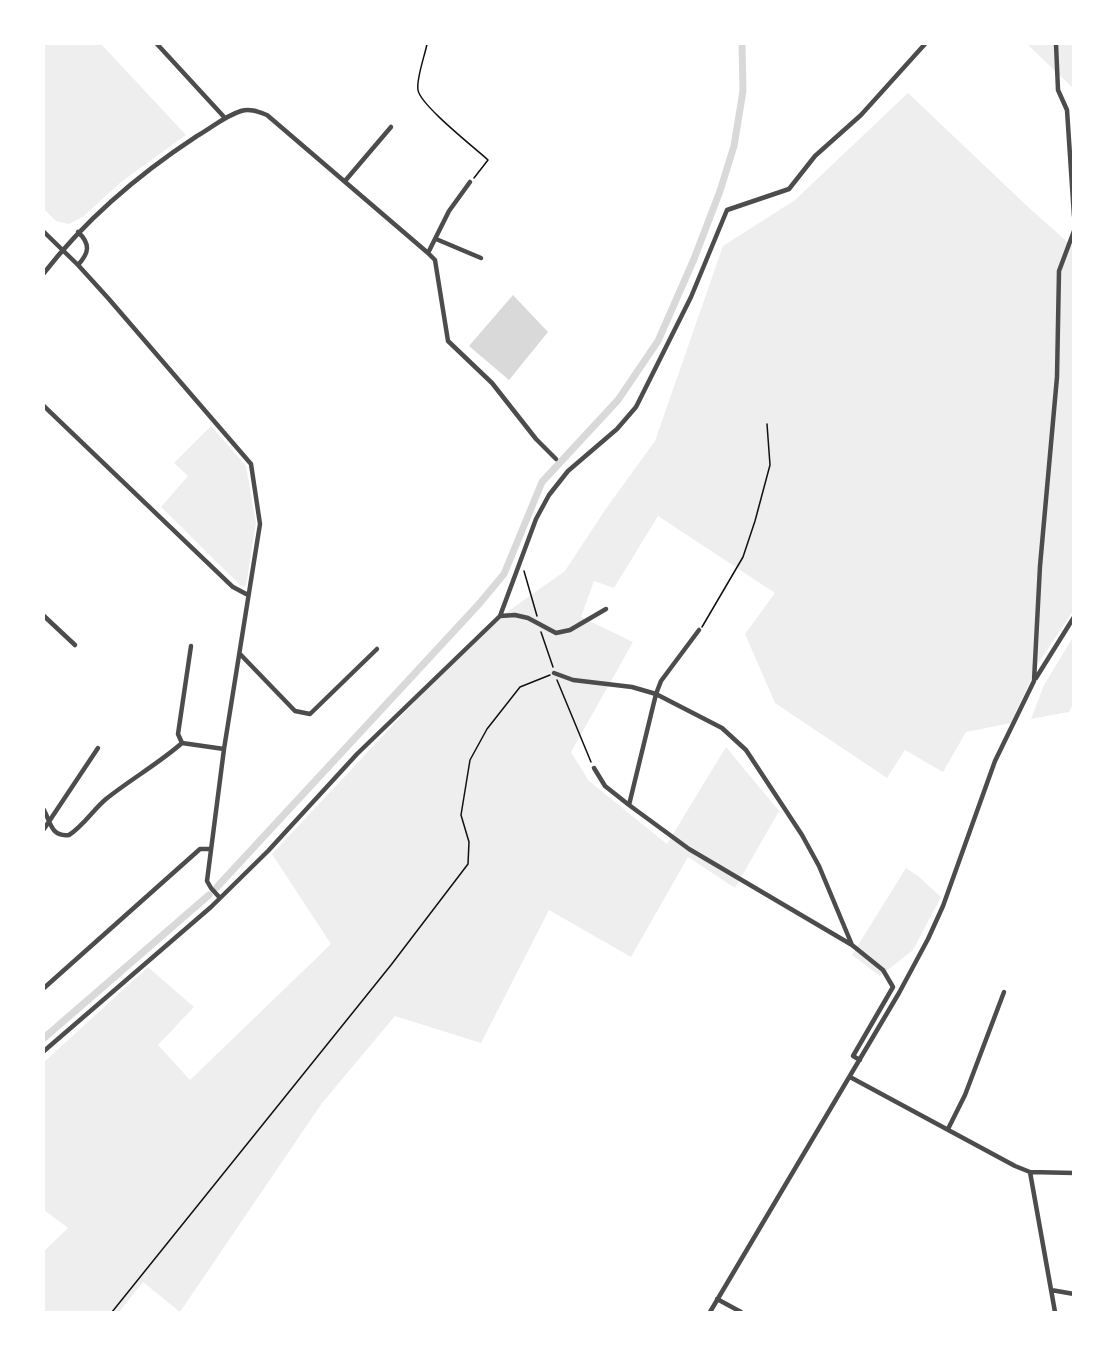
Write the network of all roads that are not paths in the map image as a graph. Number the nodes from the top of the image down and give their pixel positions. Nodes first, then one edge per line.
1 (157, 44) edge
2 (926, 44) edge
3 (1056, 44) edge
4 (225, 118) junction
5 (392, 127) dead end
6 (345, 181) junction
7 (470, 182) road end
8 (1074, 216) edge
9 (1074, 231) edge
10 (44, 232) edge
11 (78, 232) junction
12 (436, 239) junction
13 (62, 249) junction
14 (427, 251) junction
15 (481, 258) dead end
16 (78, 265) junction
17 (44, 273) edge
18 (44, 406) edge
19 (556, 459) dead end
20 (248, 595) junction
21 (606, 609) dead end
22 (44, 616) edge
23 (500, 616) junction
24 (1074, 617) edge
25 (699, 630) road end
26 (75, 645) dead end
27 (191, 646) dead end
28 (377, 649) dead end
29 (240, 654) junction
30 (555, 673) road end
31 (1034, 681) junction
32 (656, 694) junction
33 (182, 743) junction
34 (98, 748) dead end
35 (224, 749) junction
36 (594, 768) road end
37 (629, 805) junction
38 (44, 810) edge
39 (49, 820) junction
40 (44, 829) edge
41 (210, 849) junction
42 (220, 898) junction
43 (852, 945) junction
44 (44, 988) edge
45 (1004, 992) dead end
46 (44, 1051) edge
47 (860, 1060) junction
48 (850, 1077) junction
49 (948, 1130) junction
50 (1030, 1172) junction
51 (1074, 1173) edge
52 (1051, 1290) junction
53 (1074, 1294) edge
54 (717, 1299) junction
55 (710, 1312) edge
56 (741, 1312) edge
57 (1055, 1312) edge

1 - 4 street
2 - 23 street
3 - 8 street
4 - 6 street
4 - 11 street
5 - 6 street
6 - 14 street
7 - 12 street
9 - 31 street
10 - 13 street
11 - 13 street
11 - 16 street
12 - 14 street
12 - 15 street
13 - 16 street
13 - 17 street
14 - 19 street
16 - 20 street
18 - 20 street
20 - 29 street
21 - 23 street
22 - 26 street
23 - 42 street
24 - 31 street
25 - 32 street
27 - 33 street
28 - 29 street
29 - 35 street
30 - 32 street
31 - 47 street
32 - 37 street
32 - 43 street
33 - 35 street
33 - 39 street
34 - 39 street
35 - 41 street
36 - 37 street
37 - 43 street
38 - 39 street
39 - 40 street
41 - 42 street
41 - 44 street
42 - 46 street
43 - 47 street
45 - 49 street
47 - 48 street
48 - 49 street
48 - 54 street
49 - 50 street
50 - 51 street
50 - 52 street
52 - 53 street
52 - 57 street
54 - 55 street
54 - 56 street

